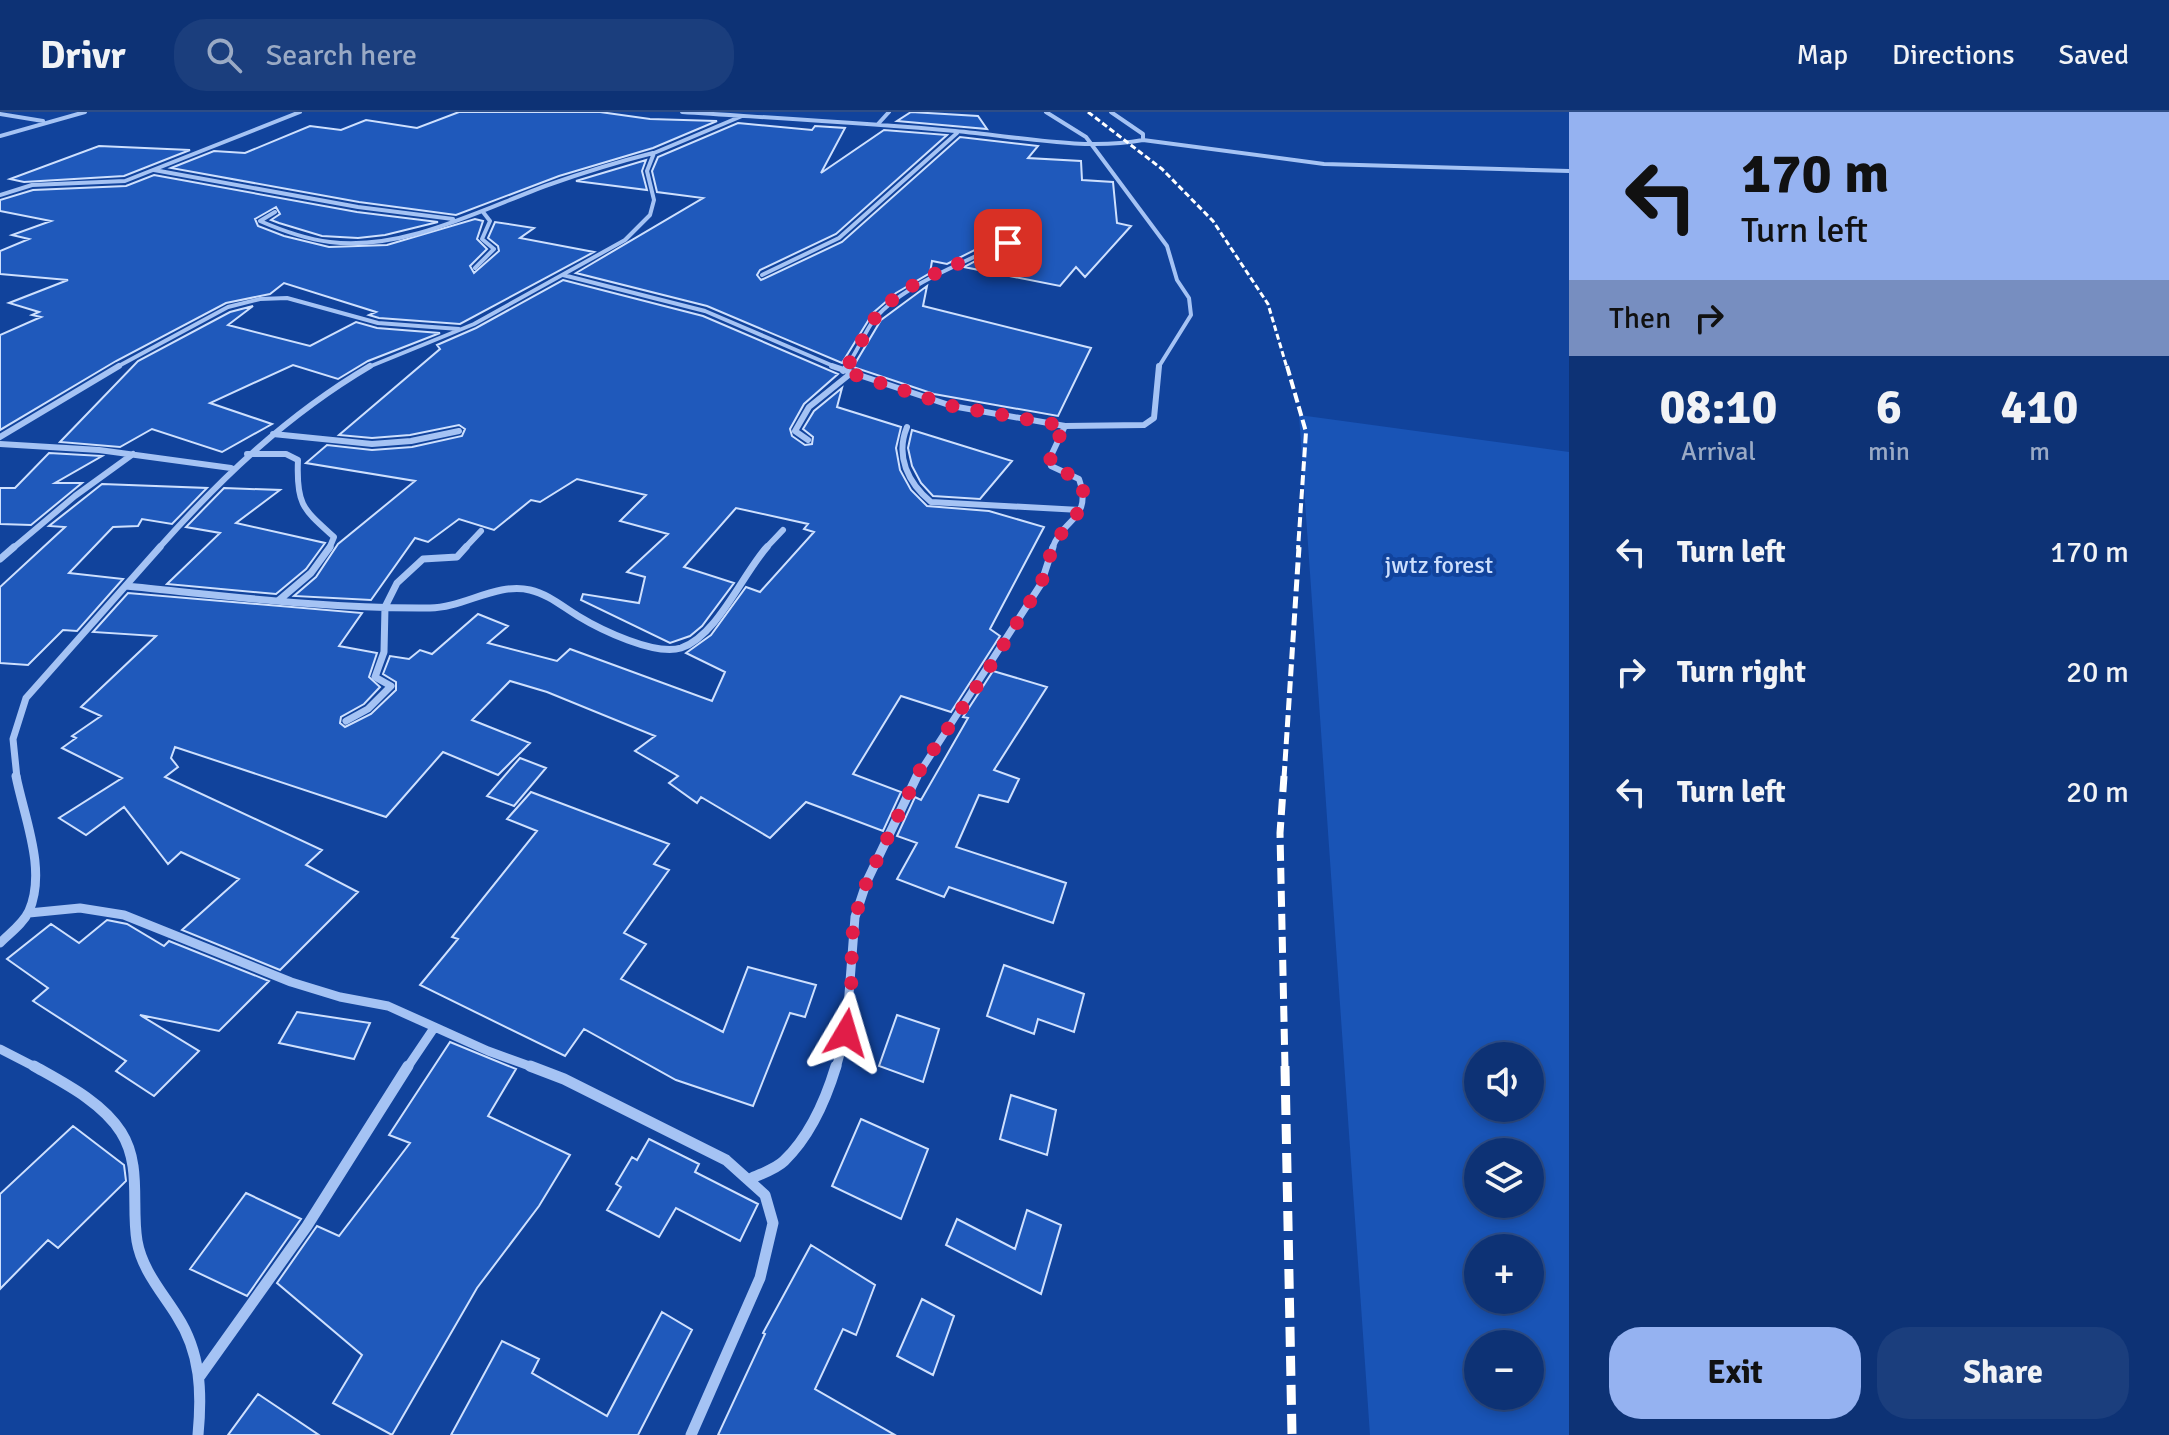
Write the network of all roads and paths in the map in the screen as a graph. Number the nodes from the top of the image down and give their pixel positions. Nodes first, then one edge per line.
1 (85, 112) edge
2 (300, 112) edge
3 (682, 112) edge
4 (889, 112) edge
5 (1046, 112) edge
6 (1111, 112) edge
7 (0, 114) edge
8 (742, 116) junction
9 (48, 122) junction
10 (878, 124) junction
11 (957, 133) junction
12 (0, 136) edge
13 (1143, 140) junction
14 (1089, 142) junction
15 (654, 153) junction
16 (154, 169) junction
17 (1569, 171) edge
18 (0, 195) edge
19 (275, 212) dead end
20 (483, 212) junction
21 (458, 220) junction
22 (1025, 229) dead end
23 (475, 268) dead end
24 (563, 275) junction
25 (762, 275) dead end
26 (464, 329) junction
27 (846, 372) junction
28 (1065, 426) junction
29 (907, 427) dead end
30 (459, 431) dead end
31 (273, 434) junction
32 (0, 437) edge
33 (808, 440) dead end
34 (0, 444) edge
35 (133, 454) junction
36 (247, 454) junction
37 (231, 468) junction
38 (1080, 510) junction
39 (783, 530) dead end
40 (481, 531) dead end
41 (0, 559) edge
42 (126, 586) junction
43 (278, 601) junction
44 (384, 607) junction
45 (346, 721) dead end
46 (29, 913) junction
47 (0, 943) edge
48 (434, 1028) junction
49 (0, 1049) edge
50 (750, 1179) junction
51 (200, 1376) junction
52 (198, 1435) edge
53 (691, 1435) edge

1 - 9 street
2 - 16 street
3 - 8 street
4 - 10 street
5 - 14 street
6 - 13 street
7 - 9 street
8 - 10 street
8 - 15 street
9 - 12 street
10 - 11 street
11 - 14 street
11 - 25 street
13 - 14 street
13 - 17 street
14 - 28 street
15 - 20 street
15 - 24 street
16 - 18 street
16 - 21 street
19 - 21 street
20 - 21 street
20 - 23 street
22 - 27 street
24 - 26 street
24 - 27 street
26 - 31 street
26 - 32 street
27 - 28 street
27 - 33 street
28 - 38 street
29 - 38 street
30 - 31 street
31 - 36 street
34 - 35 street
35 - 37 street
35 - 41 street
36 - 37 street
36 - 43 street
37 - 42 street
38 - 50 street
39 - 44 street
40 - 44 street
42 - 43 street
42 - 46 street
43 - 44 street
44 - 45 street
46 - 47 street
46 - 48 street
48 - 50 street
48 - 51 street
49 - 51 street
50 - 53 street
51 - 52 street

